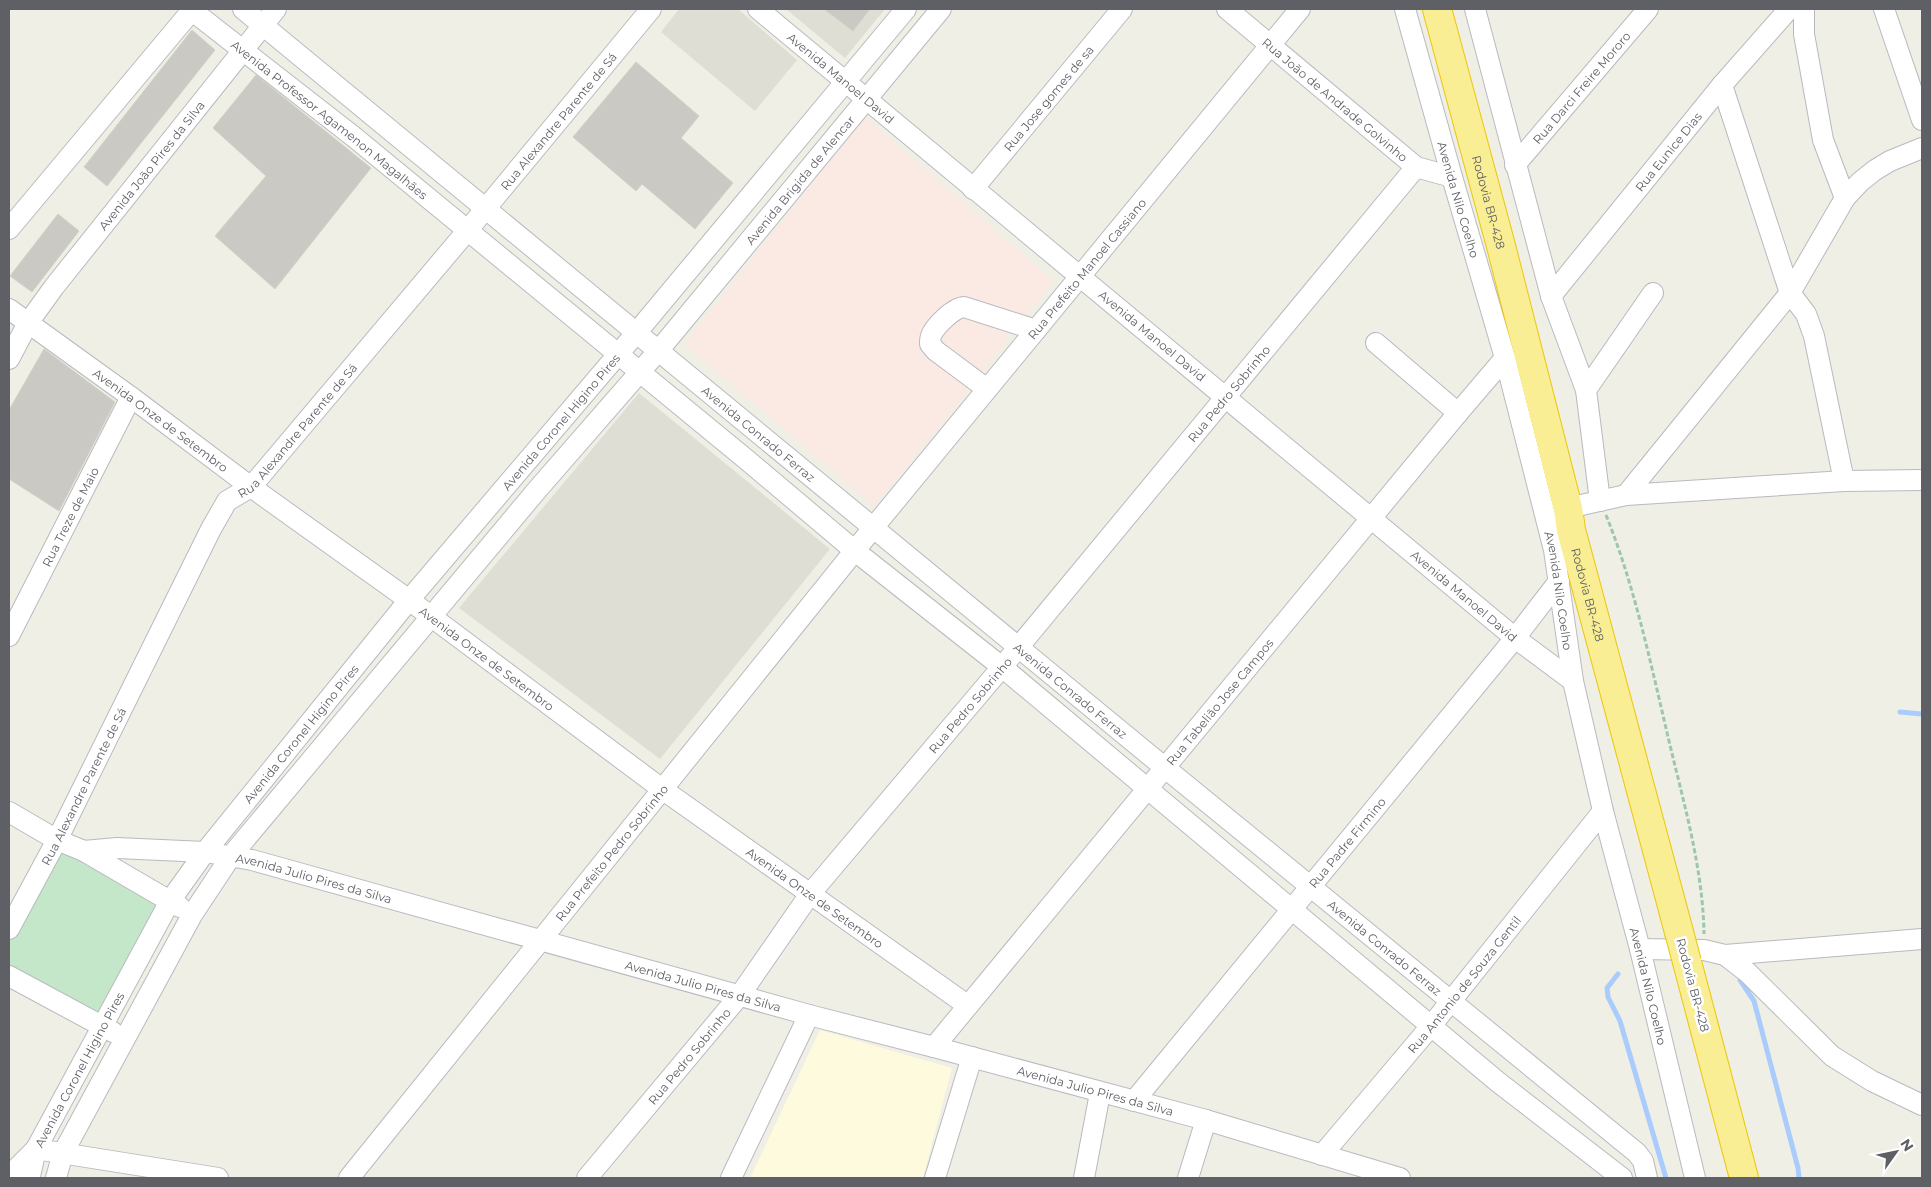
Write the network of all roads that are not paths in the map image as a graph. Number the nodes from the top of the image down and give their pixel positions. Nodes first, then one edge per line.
1 (192, 9) edge
2 (243, 9) edge
3 (276, 9) edge
4 (651, 9) edge
5 (758, 9) edge
6 (906, 9) edge
7 (941, 9) edge
8 (1122, 9) edge
9 (1227, 9) edge
10 (1300, 9) edge
11 (1405, 9) edge
12 (1437, 9) edge
13 (1475, 9) edge
14 (1648, 9) edge
15 (1788, 9) edge
16 (1804, 9) edge
17 (1884, 9) edge
18 (263, 26) junction
19 (1270, 46) junction
20 (243, 50) junction
21 (846, 81) junction
22 (1722, 85) junction
23 (867, 99) junction
24 (370, 114) junction
25 (1922, 120) edge
26 (354, 137) junction
27 (1922, 148) edge
28 (1515, 165) junction
29 (1416, 167) junction
30 (1452, 177) junction
31 (974, 189) junction
32 (1845, 198) junction
33 (486, 208) junction
34 (9, 229) edge
35 (722, 229) junction
36 (467, 231) junction
37 (745, 246) junction
38 (559, 268) junction
39 (1081, 275) junction
40 (543, 292) junction
41 (1653, 293) dead end
42 (1790, 293) junction
43 (1551, 296) junction
44 (9, 309) edge
45 (28, 323) junction
46 (1036, 330) junction
47 (637, 332) junction
48 (1376, 343) dead end
49 (659, 350) junction
50 (618, 355) junction
51 (1505, 358) junction
52 (9, 359) edge
53 (639, 372) junction
54 (987, 389) junction
55 (1586, 390) junction
56 (1226, 396) junction
57 (131, 397) junction
58 (1458, 413) junction
59 (763, 438) junction
60 (746, 460) junction
61 (518, 474) junction
62 (1922, 480) edge
63 (1844, 481) junction
64 (251, 487) junction
65 (537, 490) junction
66 (1626, 495) junction
67 (1600, 501) junction
68 (1568, 508) junction
69 (1372, 518) junction
70 (873, 528) junction
71 (855, 551) junction
72 (1559, 582) junction
73 (946, 587) junction
74 (409, 600) junction
75 (930, 610) junction
76 (432, 617) junction
77 (9, 636) edge
78 (1515, 638) junction
79 (1019, 646) junction
80 (1002, 667) junction
81 (1573, 681) junction
82 (1084, 701) junction
83 (309, 722) junction
84 (1068, 723) junction
85 (331, 738) junction
86 (1164, 768) junction
87 (662, 789) junction
88 (1147, 789) junction
89 (1603, 811) junction
90 (9, 812) edge
91 (1234, 824) junction
92 (57, 840) junction
93 (1216, 847) junction
94 (84, 851) junction
95 (206, 852) junction
96 (231, 856) junction
97 (1310, 886) junction
98 (810, 894) junction
99 (170, 902) junction
100 (1291, 908) junction
101 (192, 915) junction
102 (9, 929) edge
103 (1922, 939) edge
104 (541, 941) junction
105 (1640, 949) junction
106 (1725, 955) junction
107 (1695, 956) junction
108 (136, 964) junction
109 (160, 974) junction
110 (9, 976) edge
111 (740, 995) junction
112 (1450, 1001) junction
113 (967, 1005) junction
114 (809, 1015) junction
115 (102, 1026) junction
116 (1431, 1026) junction
117 (125, 1038) junction
118 (934, 1047) junction
119 (972, 1057) junction
120 (1548, 1081) junction
121 (1100, 1093) junction
122 (1134, 1101) junction
123 (1922, 1105) edge
124 (1530, 1106) junction
125 (1206, 1120) junction
126 (36, 1149) junction
127 (62, 1153) junction
128 (1322, 1155) junction
129 (17, 1174) edge
130 (54, 1178) edge
131 (218, 1178) edge
132 (349, 1178) edge
133 (588, 1178) edge
134 (731, 1178) edge
135 (935, 1178) edge
136 (1084, 1178) edge
137 (1188, 1178) edge
138 (1400, 1178) edge
139 (1622, 1178) edge
140 (1647, 1178) edge
141 (1695, 1178) edge
142 (1744, 1178) edge

1 - 20 street, Avenida Professor Agamenon Magalhães
1 - 34 street
2 - 18 street
3 - 18 street, Avenida João Pires da Silva
4 - 33 street, Rua Alexandre Parente de Sá
5 - 21 street, Avenida Manoel David
6 - 21 street
7 - 23 street, Avenida Brigida de Alencar
8 - 31 street, Rua Jose gomes de sa
9 - 19 street, Rua João de Andrade Golvinho
10 - 19 street, Rua Prefeito Manoel Cassiano
11 - 30 street, Avenida Nilo Coelho
12 - 68 highway, Rodovia BR-428
13 - 28 street
14 - 28 street, Rua Darci Freire Mororo
15 - 22 street, Rua Eunice Dias
16 - 32 street
17 - 25 street
18 - 20 street, Avenida João Pires da Silva
18 - 24 street
19 - 29 street, Rua João de Andrade Golvinho
19 - 39 street, Rua Prefeito Manoel Cassiano
20 - 26 street, Avenida Professor Agamenon Magalhães
20 - 45 street, Avenida João Pires da Silva
21 - 23 street, Avenida Manoel David
21 - 35 street
22 - 42 street
22 - 43 street, Rua Eunice Dias
23 - 31 street, Avenida Manoel David
23 - 37 street, Avenida Brigida de Alencar
24 - 26 street
24 - 33 street
26 - 36 street, Avenida Professor Agamenon Magalhães
27 - 32 street
28 - 43 street
29 - 30 street, Rua João de Andrade Golvinho
29 - 56 street, Rua Pedro Sobrinho
30 - 51 street, Avenida Nilo Coelho
31 - 39 street, Avenida Manoel David
32 - 42 street
33 - 36 street, Rua Alexandre Parente de Sá
33 - 38 street, Avenida Conrado Ferraz
35 - 37 street
35 - 47 street
36 - 40 street
36 - 64 street, Rua Alexandre Parente de Sá
37 - 49 street, Avenida Brigida de Alencar
38 - 40 street
38 - 47 street, Avenida Conrado Ferraz
39 - 46 street, Rua Prefeito Manoel Cassiano
39 - 56 street, Avenida Manoel David
40 - 50 street
41 - 55 street
42 - 63 street
42 - 66 street
43 - 55 street
44 - 45 street, Avenida Onze de Setembro
45 - 52 street, Avenida João Pires da Silva
45 - 57 street, Avenida Onze de Setembro
46 - 54 street, Rua Prefeito Manoel Cassiano
46 - 54 street
47 - 49 street, Avenida Conrado Ferraz
47 - 50 street, Avenida Coronel Higino Pires
48 - 58 street
49 - 53 street, Avenida Coronel Higino Pires
49 - 59 street, Avenida Conrado Ferraz
50 - 53 street
50 - 61 street, Avenida Coronel Higino Pires
51 - 58 street, Rua Tabelião Jose Campos
51 - 72 street, Avenida Nilo Coelho
53 - 60 street
53 - 65 street, Avenida Coronel Higino Pires
54 - 70 street, Rua Prefeito Manoel Cassiano
55 - 67 street
56 - 69 street, Avenida Manoel David
56 - 79 street, Rua Pedro Sobrinho
57 - 64 street, Avenida Onze de Setembro
57 - 77 street, Rua Treze de Maio
58 - 69 street, Rua Tabelião Jose Campos
59 - 60 street
59 - 70 street, Avenida Conrado Ferraz
60 - 71 street
61 - 65 street
61 - 74 street, Avenida Coronel Higino Pires
62 - 63 street
63 - 66 street
64 - 74 street, Avenida Onze de Setembro
64 - 92 street, Rua Alexandre Parente de Sá
65 - 76 street, Avenida Coronel Higino Pires
66 - 67 street
67 - 68 street
68 - 107 highway, Rodovia BR-428, bridge
69 - 78 street, Avenida Manoel David
69 - 86 street, Rua Tabelião Jose Campos
70 - 71 street, Rua Prefeito Pedro Sobrinho
70 - 73 street, Avenida Conrado Ferraz
71 - 75 street
71 - 87 street, Rua Prefeito Pedro Sobrinho
72 - 78 street, Rua Padre Firmino
72 - 81 street, Avenida Nilo Coelho
73 - 75 street
73 - 79 street, Avenida Conrado Ferraz
74 - 76 street, Avenida Onze de Setembro
74 - 83 street, Avenida Coronel Higino Pires
75 - 80 street
76 - 85 street, Avenida Coronel Higino Pires
76 - 87 street, Avenida Onze de Setembro
78 - 81 street, Avenida Manoel David
78 - 97 street, Rua Padre Firmino
79 - 80 street, Rua Pedro Sobrinho
79 - 82 street, Avenida Conrado Ferraz
80 - 84 street
80 - 98 street, Rua Pedro Sobrinho
81 - 89 street, Avenida Nilo Coelho
82 - 84 street
82 - 86 street, Avenida Conrado Ferraz
83 - 85 street
83 - 95 street, Avenida Coronel Higino Pires
84 - 88 street
85 - 96 street, Avenida Coronel Higino Pires
86 - 88 street, Rua Tabelião Jose Campos
86 - 91 street, Avenida Conrado Ferraz
87 - 98 street, Avenida Onze de Setembro
87 - 104 street, Rua Prefeito Pedro Sobrinho
88 - 93 street
88 - 113 street, Rua Tabelião Jose Campos
89 - 105 street, Avenida Nilo Coelho
89 - 112 street, Rua Antonio de Souza Gentil
90 - 92 street, Avenida Julio Pires da Silva
91 - 93 street
91 - 97 street, Avenida Conrado Ferraz
92 - 94 street, Avenida Julio Pires da Silva
92 - 102 street, Rua Alexandre Parente de Sá
93 - 100 street
94 - 95 street, Avenida Julio Pires da Silva
94 - 99 street
95 - 96 street, Avenida Julio Pires da Silva
95 - 99 street, Avenida Coronel Higino Pires
96 - 101 street, Avenida Coronel Higino Pires
96 - 104 street, Avenida Julio Pires da Silva
97 - 100 street, Rua Padre Firmino
97 - 112 street, Avenida Conrado Ferraz
98 - 111 street, Rua Pedro Sobrinho
98 - 113 street, Avenida Onze de Setembro
99 - 101 street
99 - 108 street, Avenida Coronel Higino Pires
100 - 116 street
100 - 122 street, Rua Padre Firmino
101 - 109 street, Avenida Coronel Higino Pires
103 - 106 street
104 - 111 street, Avenida Julio Pires da Silva
104 - 132 street, Rua Prefeito Pedro Sobrinho
105 - 107 street
105 - 141 street, Avenida Nilo Coelho
106 - 107 street
106 - 123 street
107 - 142 highway, Rodovia BR-428
108 - 109 street
108 - 115 street, Avenida Coronel Higino Pires
109 - 117 street, Avenida Coronel Higino Pires
110 - 115 street
111 - 114 street, Avenida Julio Pires da Silva
111 - 133 street, Rua Pedro Sobrinho
112 - 116 street, Rua Antonio de Souza Gentil
112 - 120 street, Avenida Conrado Ferraz
113 - 118 street, Rua Tabelião Jose Campos
114 - 118 street, Avenida Julio Pires da Silva
114 - 134 street
115 - 117 street
115 - 126 street, Avenida Coronel Higino Pires
116 - 124 street
116 - 128 street, Rua Antonio de Souza Gentil
117 - 127 street, Avenida Coronel Higino Pires
118 - 119 street, Avenida Julio Pires da Silva
119 - 121 street, Avenida Julio Pires da Silva
119 - 135 street
120 - 124 street
120 - 140 street, Avenida Conrado Ferraz
121 - 122 street, Avenida Julio Pires da Silva
121 - 136 street
122 - 125 street, Avenida Julio Pires da Silva
124 - 139 street
125 - 128 street, Avenida Julio Pires da Silva
125 - 137 street
126 - 127 street
126 - 129 street, Avenida Coronel Higino Pires
127 - 130 street, Avenida Coronel Higino Pires
127 - 131 street
128 - 138 street, Avenida Julio Pires da Silva
129 - 130 street

